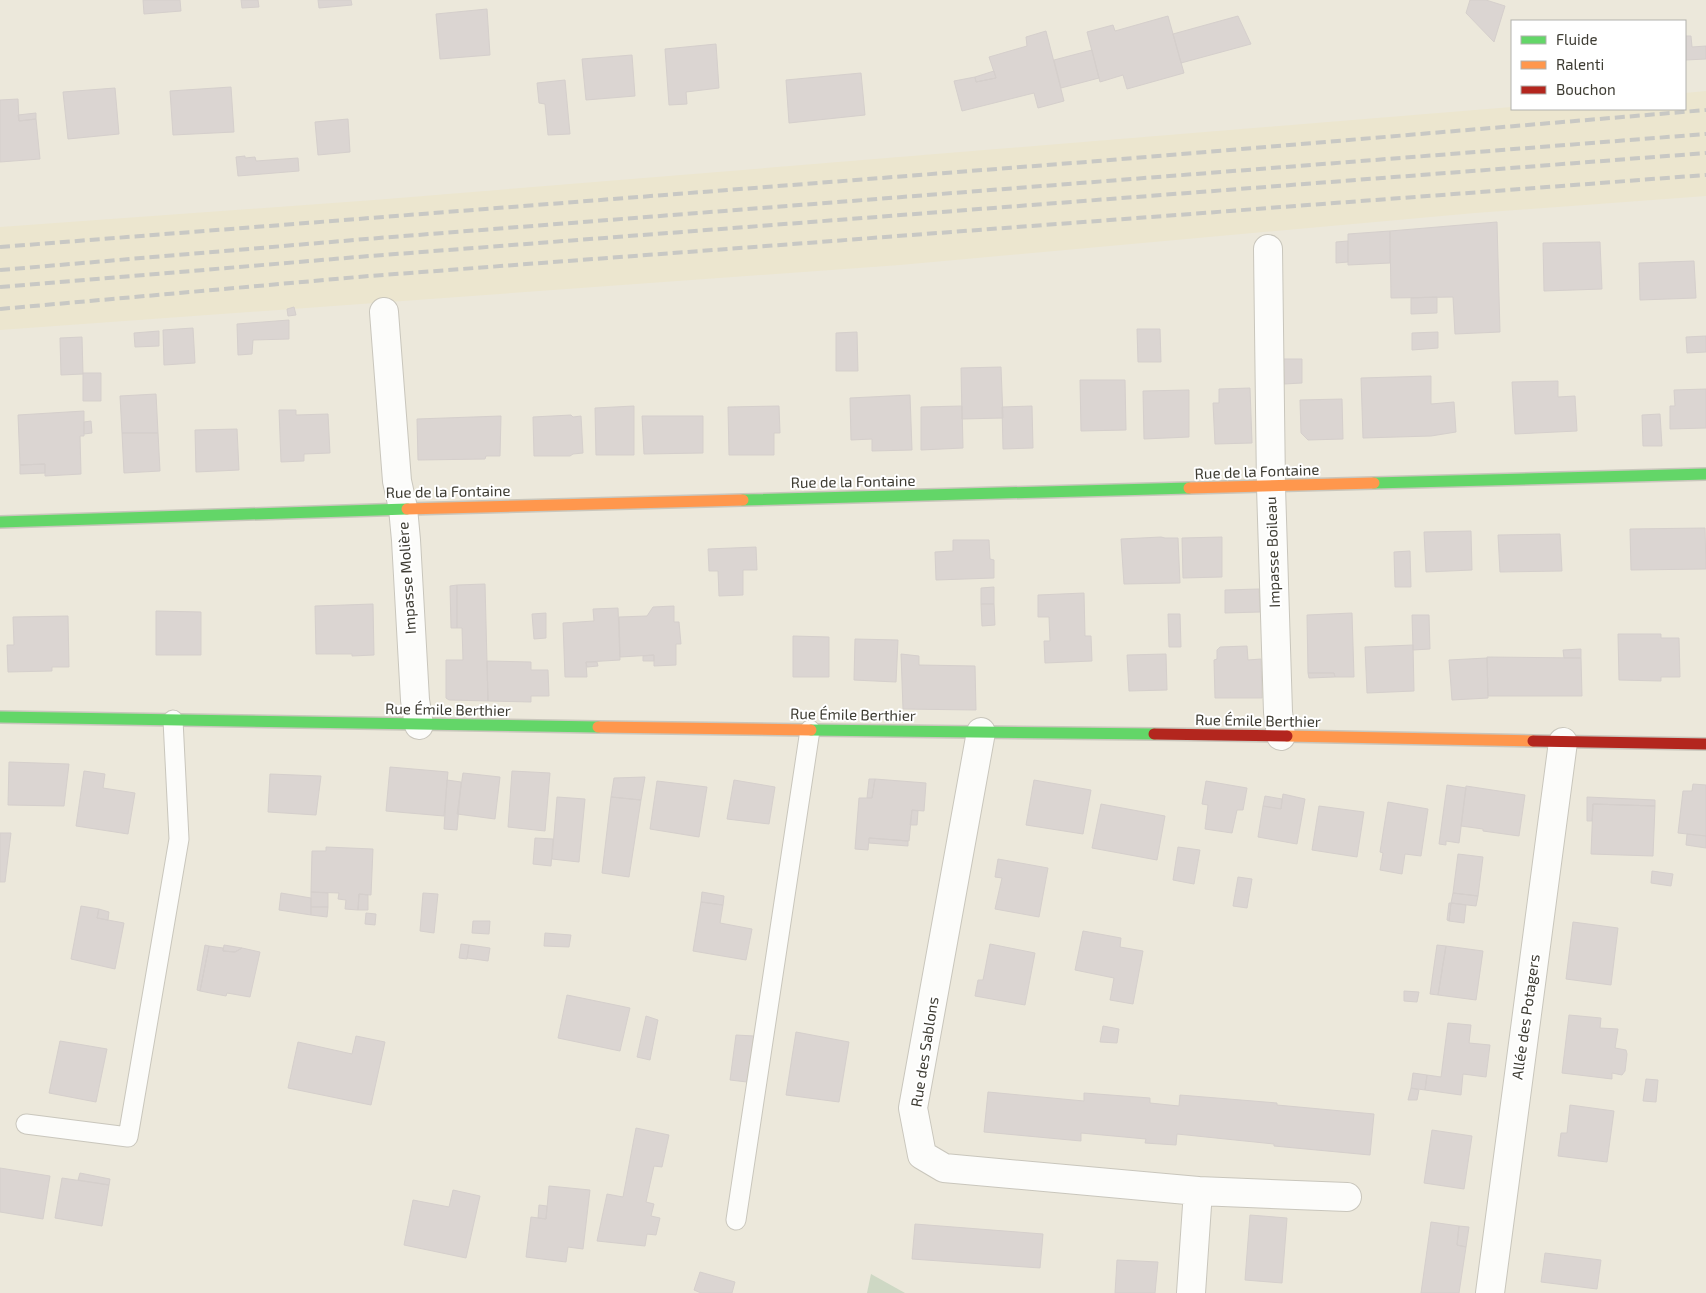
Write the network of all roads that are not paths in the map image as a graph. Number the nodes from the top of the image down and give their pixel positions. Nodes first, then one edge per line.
1 (1268, 249) dead end
2 (384, 312) dead end
3 (1706, 474) edge
4 (1271, 487) junction
5 (403, 508) junction
6 (0, 522) edge
7 (0, 717) edge
8 (173, 720) junction
9 (420, 725) junction
10 (810, 730) junction
11 (981, 732) junction
12 (1281, 736) junction
13 (1563, 742) junction
14 (1706, 744) edge
15 (26, 1124) dead end
16 (1198, 1191) junction
17 (1347, 1197) dead end
18 (736, 1220) dead end
19 (1191, 1293) edge
20 (1490, 1293) edge

1 - 4 street, Impasse Boileau
2 - 5 street, Impasse Molière
3 - 4 street, Rue de la Fontaine
4 - 5 street, Rue de la Fontaine
4 - 12 street, Impasse Boileau
5 - 6 street, Rue de la Fontaine
5 - 9 street, Impasse Molière
7 - 8 street, Rue Émile Berthier
8 - 9 street, Rue Émile Berthier
8 - 15 lane
9 - 10 street, Rue Émile Berthier
10 - 11 street, Rue Émile Berthier
10 - 18 lane
11 - 12 street, Rue Émile Berthier
11 - 16 street, Rue des Sablons
12 - 13 street, Rue Émile Berthier
13 - 14 street, Rue Émile Berthier
13 - 20 street, Allée des Potagers
16 - 17 street, Rue des Sablons
16 - 19 street

